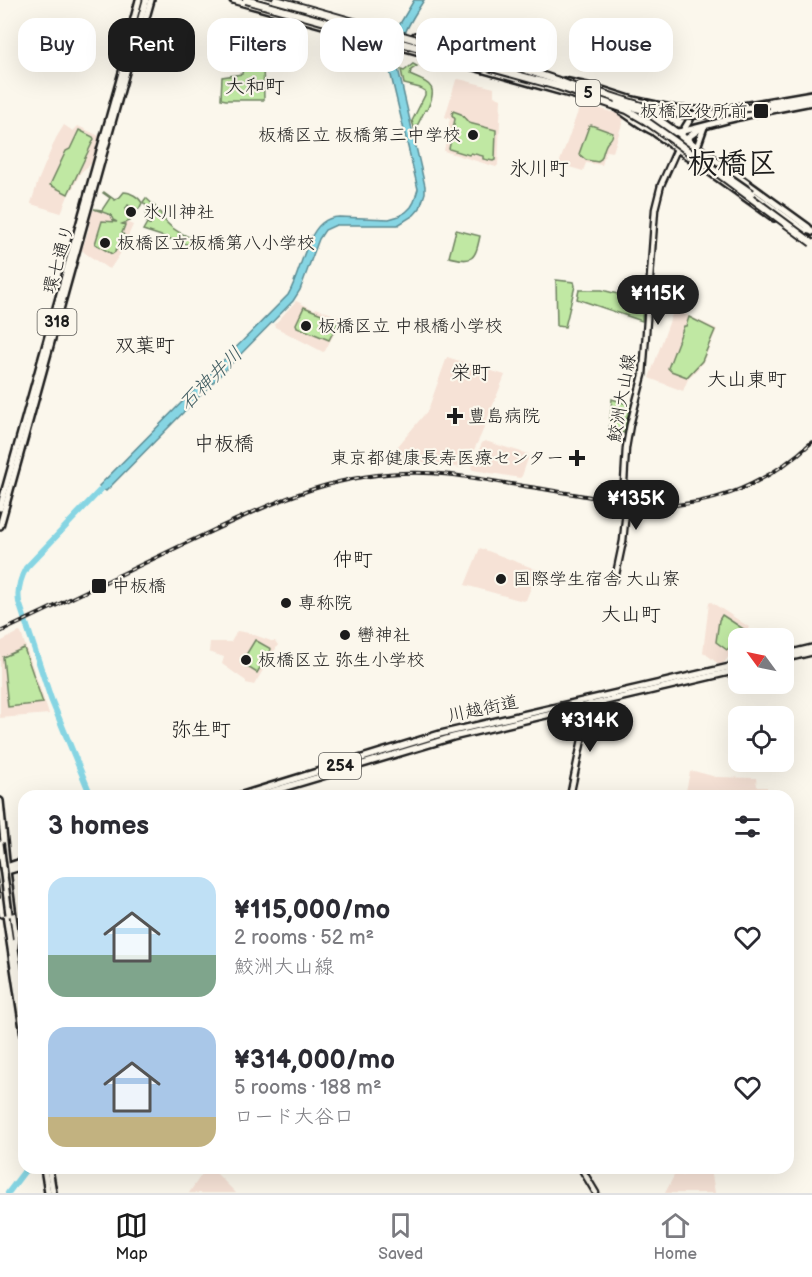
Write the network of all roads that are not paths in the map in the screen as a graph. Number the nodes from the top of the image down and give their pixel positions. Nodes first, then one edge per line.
1 (145, 0) edge
2 (233, 0) edge
3 (246, 0) edge
4 (260, 0) edge
5 (278, 0) edge
6 (140, 18) edge
7 (142, 18) edge
8 (320, 22) edge
9 (316, 23) junction
10 (404, 41) edge
11 (123, 72) edge
12 (127, 72) edge
13 (121, 77) junction
14 (556, 83) junction
15 (568, 85) junction
16 (812, 97) edge
17 (633, 100) junction
18 (697, 110) junction
19 (705, 125) junction
20 (651, 130) junction
21 (679, 134) junction
22 (695, 146) junction
23 (677, 149) junction
24 (811, 232) edge
25 (812, 244) edge
26 (0, 508) edge
27 (0, 526) edge
28 (615, 579) dead end
29 (812, 648) edge
30 (794, 652) edge
31 (812, 652) edge
32 (794, 656) edge
33 (728, 669) edge
34 (590, 702) junction
35 (258, 790) edge
36 (276, 790) edge
37 (571, 790) edge
38 (0, 801) edge
39 (0, 843) edge
40 (18, 863) edge
41 (4, 869) edge
42 (0, 874) edge
43 (0, 901) edge
44 (7, 913) junction
45 (15, 946) junction
46 (12, 956) junction
47 (18, 966) edge
48 (18, 996) edge
49 (45, 1174) edge
50 (50, 1174) edge
51 (585, 1174) edge
52 (48, 1193) edge
53 (53, 1193) edge
54 (596, 1193) edge

1 - 6 main road, 環七通り / 318
1 - 7 main road
1 - 13 main road
2 - 9 main road
3 - 14 highway, 5, bridge
4 - 15 highway, bridge
5 - 14 highway, 5, bridge
5 - 14 main road, bridge
8 - 9 main road
9 - 20 main road, bridge
10 - 14 highway, bridge
11 - 13 main road, 環七通り / 318
12 - 27 main road, 環七通り / 318
13 - 26 main road, 環七通り / 318
14 - 15 highway, 5, bridge
14 - 16 highway, bridge
14 - 17 main road
14 - 24 main road, bridge
14 - 25 highway, 5, bridge
15 - 25 highway, 5, bridge
16 - 18 main road
16 - 19 main road
17 - 18 main road
17 - 21 main road
18 - 21 main road
19 - 21 main road
19 - 22 main road
20 - 21 main road
20 - 23 main road
21 - 22 main road
21 - 23 main road
21 - 23 main road
22 - 23 main road
22 - 24 main road
23 - 25 main road
23 - 28 main road, 鮫洲大山線
29 - 30 main road
31 - 32 main road
33 - 34 main road, 川越街道 / 254
34 - 35 main road, 川越街道 / 254
34 - 36 main road, 川越街道 / 254
34 - 37 main road
38 - 41 main road
39 - 44 main road, bridge
40 - 41 main road
41 - 42 main road
41 - 45 main road
42 - 44 main road, bridge
43 - 46 main road
44 - 45 main road
44 - 46 main road
45 - 47 main road
46 - 48 main road
49 - 52 main road
50 - 53 main road
51 - 54 main road

